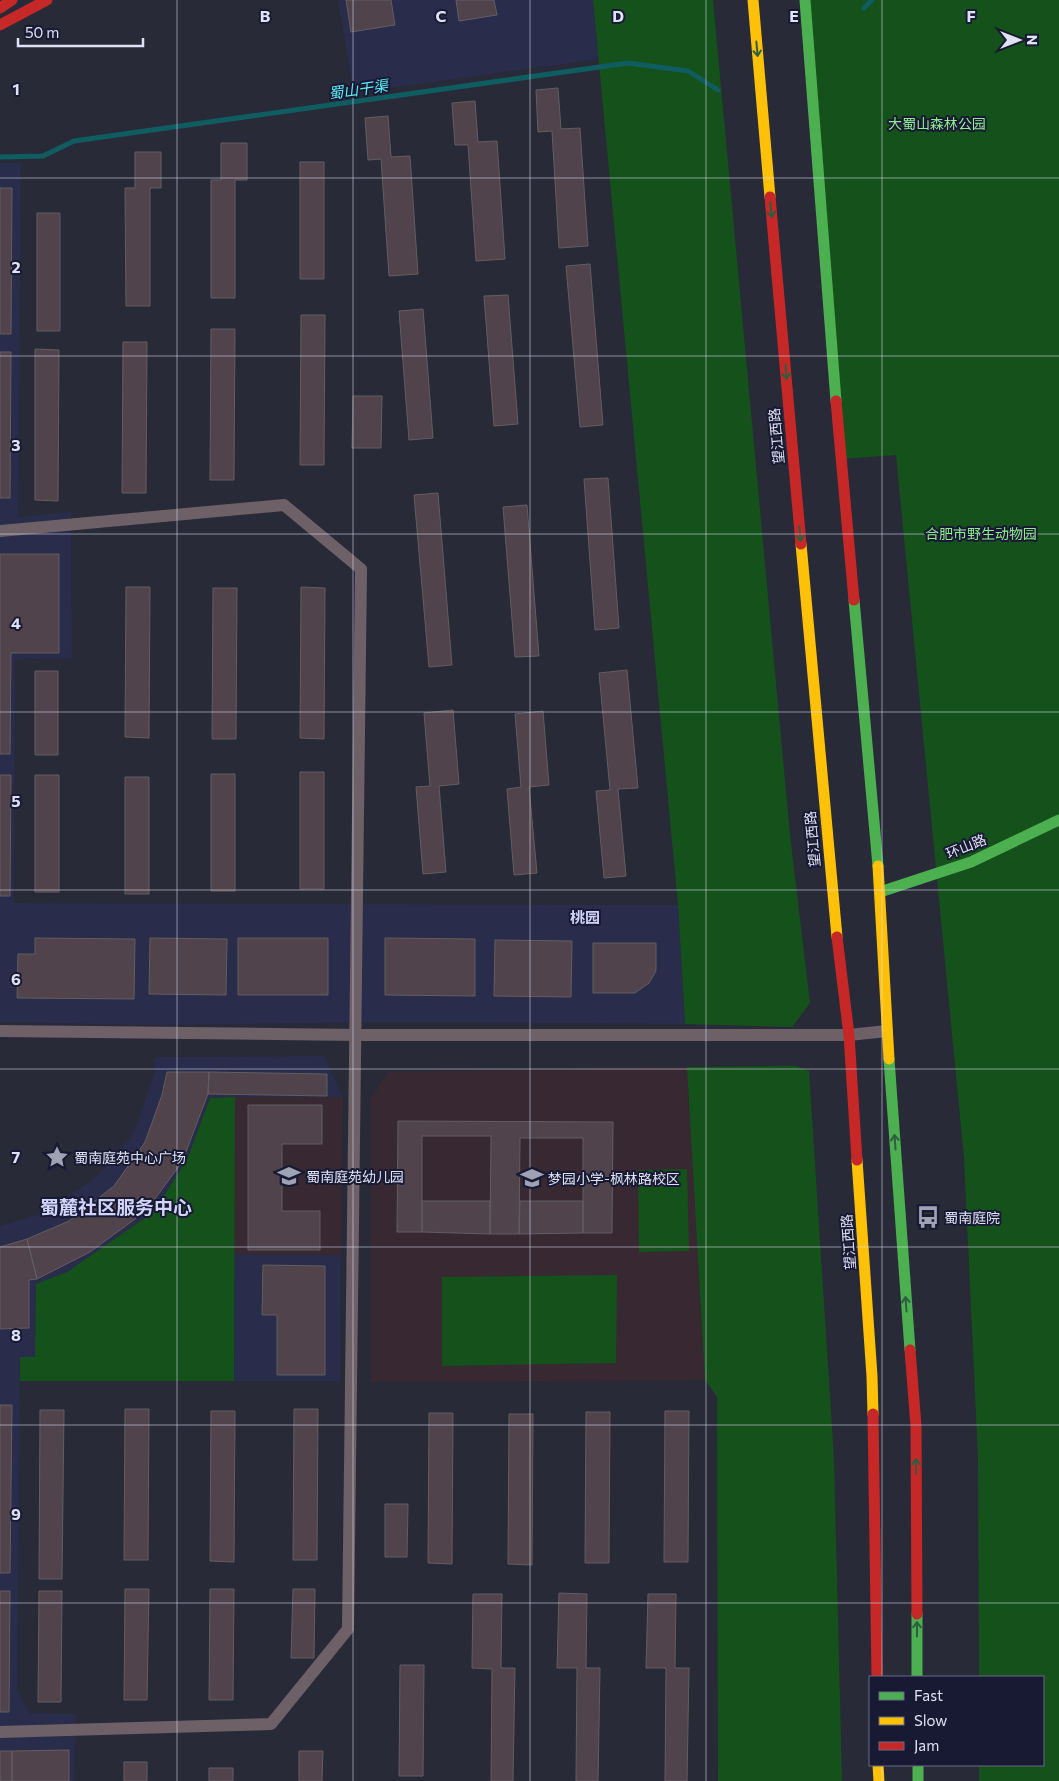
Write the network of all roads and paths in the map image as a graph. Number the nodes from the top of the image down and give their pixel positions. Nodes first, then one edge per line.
1 (12, 0) edge
2 (47, 0) edge
3 (753, 0) edge
4 (805, 0) edge
5 (0, 8) edge
6 (0, 25) edge
7 (0, 531) edge
8 (1059, 820) edge
9 (880, 892) junction
10 (0, 1031) edge
11 (887, 1032) junction
12 (355, 1035) junction
13 (849, 1036) junction
14 (877, 1676) edge
15 (917, 1676) edge
16 (0, 1732) edge
17 (878, 1766) edge
18 (918, 1766) edge
19 (878, 1781) edge
20 (918, 1781) edge

1 - 5 main road
2 - 6 main road
3 -> 13 main road, 望江西路
4 - 9 main road
7 - 12 street
8 - 9 main road, 环山路
9 - 11 main road
10 - 12 street
11 - 13 street
15 -> 11 main road
12 - 13 street
12 - 16 street
13 - 14 main road, 望江西路
17 - 19 main road
18 - 20 main road

